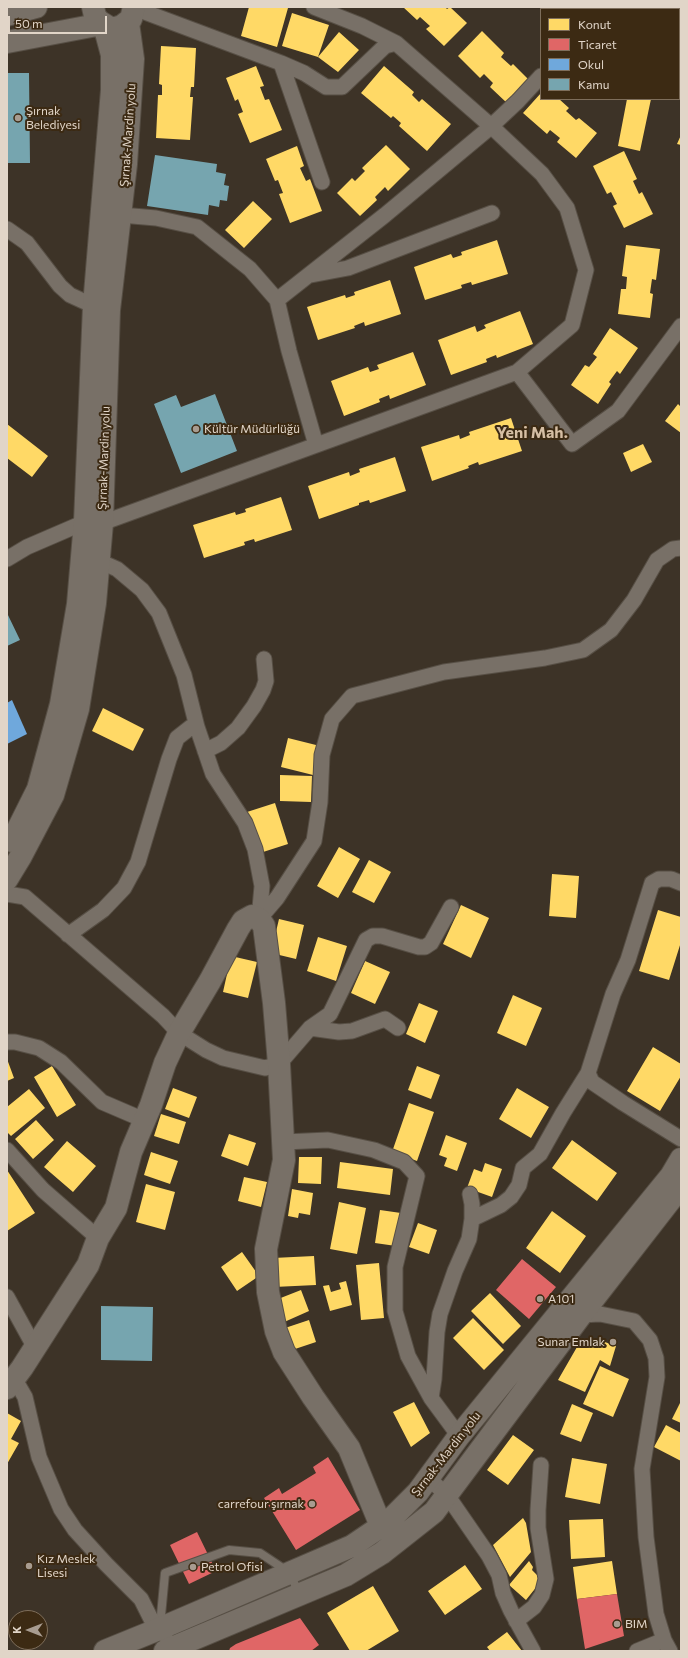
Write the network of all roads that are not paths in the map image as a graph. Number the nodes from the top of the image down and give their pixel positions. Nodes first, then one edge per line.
1 (36, 7) edge
2 (314, 7) edge
3 (132, 12) edge
4 (7, 15) edge
5 (100, 19) edge
6 (7, 42) edge
7 (396, 43) junction
8 (280, 63) junction
9 (540, 77) edge
10 (491, 126) junction
11 (322, 182) dead end
12 (492, 213) dead end
13 (121, 215) junction
14 (7, 229) edge
15 (307, 276) junction
16 (277, 300) junction
17 (94, 306) junction
18 (681, 326) edge
19 (517, 372) junction
20 (316, 445) junction
21 (93, 522) junction
22 (681, 548) edge
23 (7, 559) edge
24 (99, 561) junction
25 (264, 659) dead end
26 (197, 727) junction
27 (205, 751) junction
28 (7, 851) edge
29 (7, 879) edge
30 (681, 883) edge
31 (7, 894) edge
32 (452, 907) dead end
33 (259, 919) junction
34 (68, 935) junction
35 (310, 1028) junction
36 (398, 1028) dead end
37 (179, 1033) junction
38 (7, 1042) edge
39 (279, 1064) junction
40 (588, 1073) junction
41 (144, 1120) junction
42 (681, 1139) edge
43 (284, 1142) junction
44 (7, 1150) edge
45 (681, 1160) edge
46 (681, 1188) edge
47 (470, 1194) dead end
48 (472, 1219) junction
49 (98, 1238) junction
50 (7, 1297) edge
51 (581, 1315) junction
52 (35, 1348) junction
53 (11, 1383) edge
54 (431, 1398) junction
55 (459, 1436) junction
56 (541, 1465) dead end
57 (428, 1478) junction
58 (447, 1494) junction
59 (381, 1526) junction
60 (290, 1572) junction
61 (299, 1594) junction
62 (516, 1621) junction
63 (159, 1629) junction
64 (667, 1645) edge
65 (175, 1649) edge
66 (104, 1651) edge
67 (533, 1651) edge
68 (637, 1651) edge

1 - 4 street
2 - 7 street
3 - 5 street
3 - 8 street
3 - 13 street, Şırnak-Mardin yolu
5 - 6 street
5 - 17 street, Şırnak-Mardin yolu
7 - 8 street
7 - 10 street
8 - 11 street
9 - 10 street
10 - 15 street
10 - 19 street
12 - 15 street
13 - 16 street
13 - 21 street, Şırnak-Mardin yolu
14 - 17 street
15 - 16 street
16 - 20 street
17 - 21 street, Şırnak-Mardin yolu
18 - 19 street
19 - 20 street
20 - 21 street
21 - 23 street
21 - 24 street, Şırnak-Mardin yolu
21 - 28 street, Şırnak-Mardin yolu
22 - 33 street
24 - 26 street
24 - 29 street, Şırnak-Mardin yolu
25 - 27 street
26 - 27 street
26 - 34 street
27 - 33 street
30 - 40 street
31 - 34 street
32 - 35 street
33 - 37 street
33 - 39 street
34 - 37 street
35 - 36 street
35 - 39 street
37 - 39 street
37 - 41 street
38 - 41 street
39 - 43 street
40 - 42 street
40 - 48 street
41 - 49 street
43 - 54 street
43 - 59 street
44 - 49 street
45 - 55 street, Şırnak-Mardin yolu
46 - 51 street, Şırnak-Mardin yolu
47 - 48 street
48 - 54 street
49 - 52 street
50 - 52 street
51 - 58 street, Şırnak-Mardin yolu
51 - 64 street
52 - 53 street
53 - 63 street
54 - 55 street
55 - 57 street, Şırnak-Mardin yolu
56 - 62 street
57 - 58 street
57 - 59 street, Şırnak-Mardin yolu
58 - 61 street, Şırnak-Mardin yolu
58 - 62 street
59 - 60 street, Şırnak-Mardin yolu
60 - 61 lane
60 - 63 street, Şırnak-Mardin yolu
60 - 63 lane
61 - 65 street, Şırnak-Mardin yolu
62 - 67 street
63 - 65 street
63 - 66 street, Şırnak-Mardin yolu
64 - 68 street

